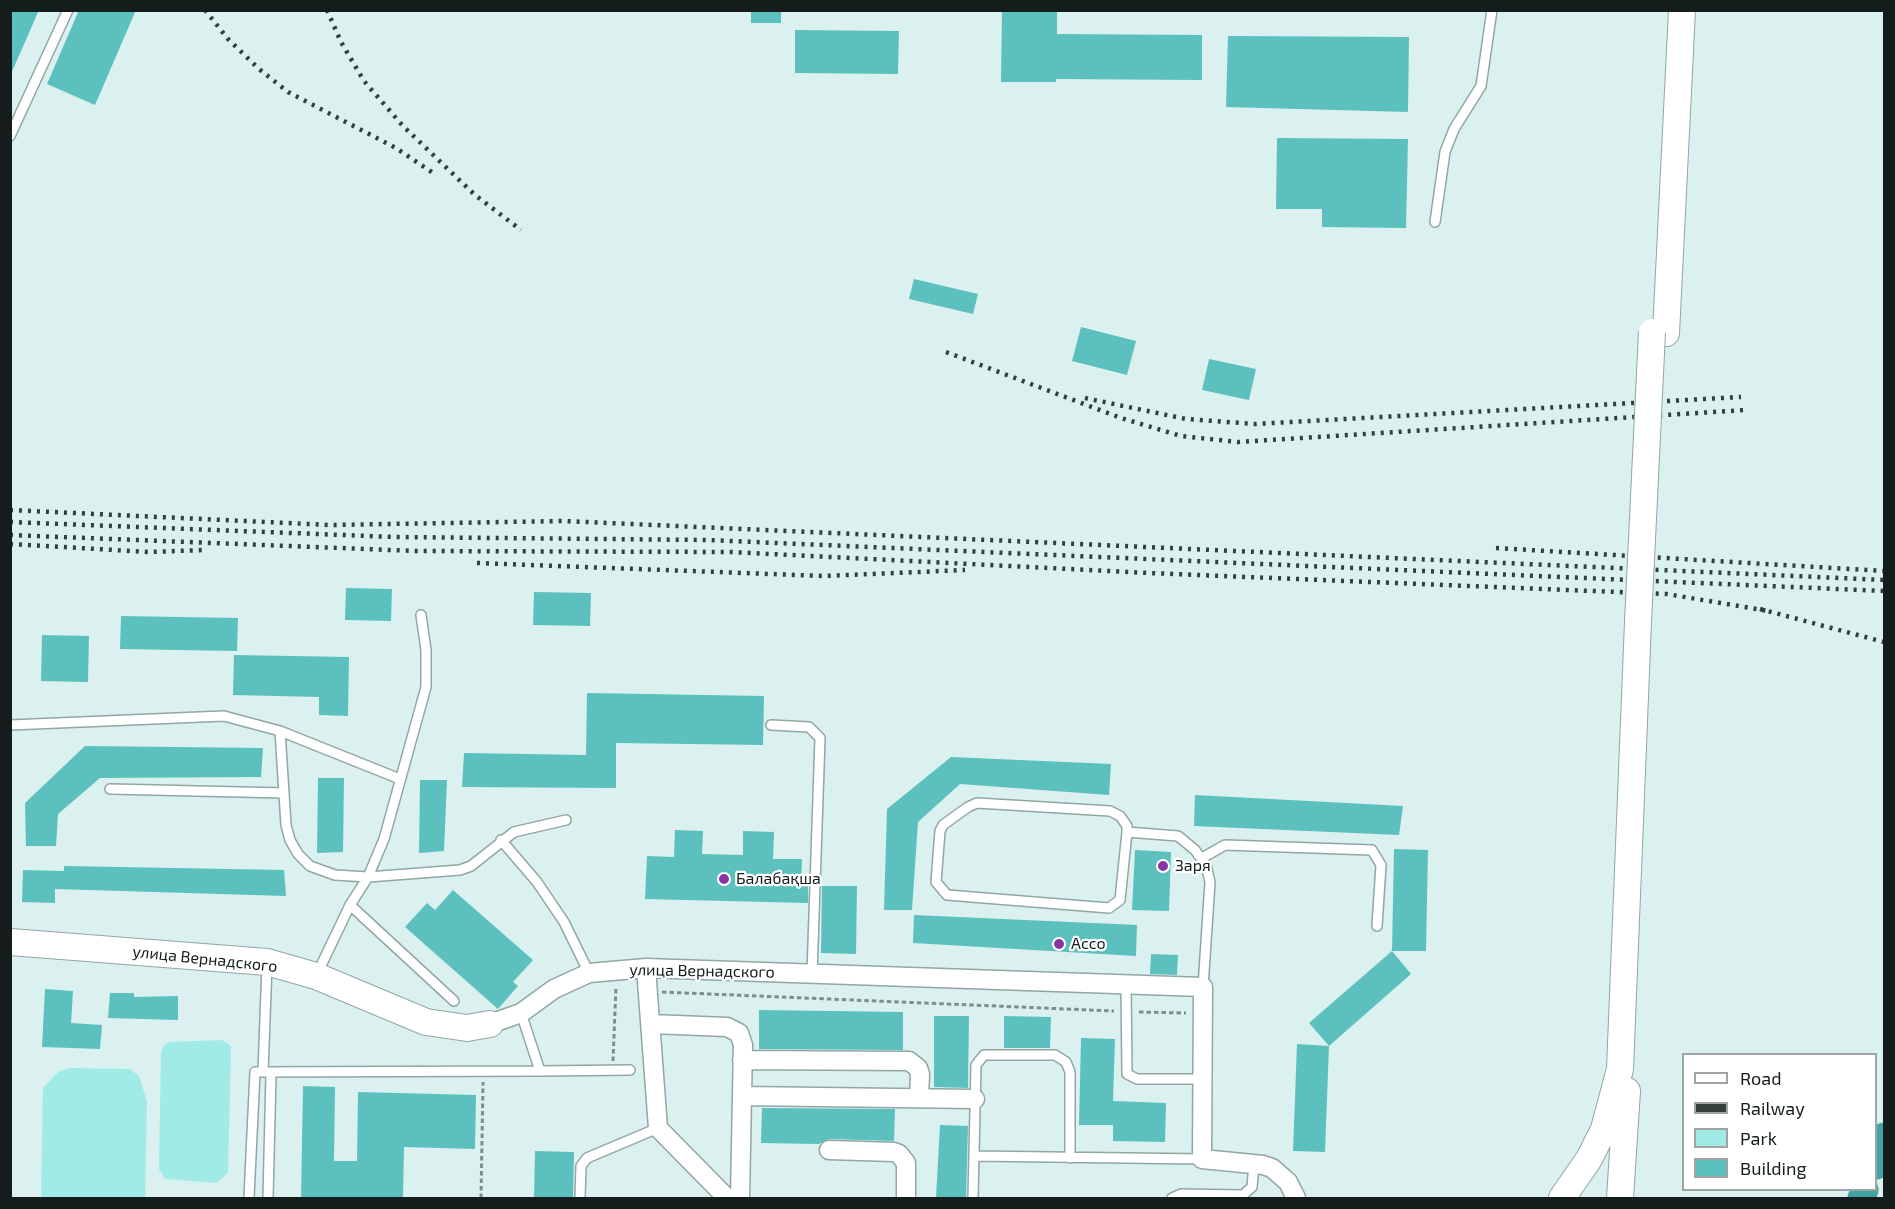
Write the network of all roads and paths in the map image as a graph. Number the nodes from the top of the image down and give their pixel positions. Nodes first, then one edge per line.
1 (68, 10) edge
2 (1492, 10) edge
3 (1668, 10) edge
4 (1682, 10) edge
5 (10, 136) edge
6 (1435, 222) dead end
7 (1659, 333) junction
8 (421, 615) dead end
9 (1645, 622) junction
10 (10, 725) edge
11 (771, 725) dead end
12 (280, 731) junction
13 (400, 779) junction
14 (110, 789) dead end
15 (284, 793) junction
16 (566, 820) dead end
17 (1127, 832) junction
18 (501, 840) junction
19 (1202, 858) junction
20 (368, 877) junction
21 (350, 905) junction
22 (1377, 926) dead end
23 (10, 942) edge
24 (267, 962) junction
25 (646, 968) junction
26 (617, 970) junction
27 (589, 973) junction
28 (812, 974) junction
29 (316, 976) junction
30 (1126, 984) junction
31 (1203, 987) junction
32 (648, 991) junction
33 (454, 1001) dead end
34 (1126, 1011) junction
35 (521, 1012) junction
36 (1203, 1013) junction
37 (490, 1024) joint
38 (651, 1024) junction
39 (742, 1060) junction
40 (613, 1068) junction
41 (1620, 1069) junction
42 (630, 1070) dead end
43 (540, 1071) junction
44 (484, 1072) junction
45 (267, 1073) junction
46 (1203, 1079) junction
47 (742, 1096) junction
48 (919, 1098) junction
49 (975, 1100) junction
50 (658, 1128) junction
51 (829, 1150) dead end
52 (974, 1156) junction
53 (1623, 1156) junction
54 (1070, 1158) junction
55 (1202, 1159) junction
56 (1254, 1164) junction
57 (249, 1197) dead end
58 (268, 1198) edge
59 (481, 1198) edge
60 (580, 1198) edge
61 (727, 1198) edge
62 (740, 1198) edge
63 (906, 1198) edge
64 (973, 1198) edge
65 (1172, 1198) edge
66 (1296, 1198) edge
67 (1562, 1198) edge
68 (1620, 1198) edge

1 - 5 lane
2 - 6 lane
3 - 7 street
4 - 7 street
7 - 9 street, bridge
8 - 13 lane
9 - 41 street
9 - 53 street
10 - 12 lane
11 - 28 lane
12 - 13 lane
12 - 15 lane
13 - 20 lane
14 - 15 lane
15 - 20 lane
16 - 18 lane
17 - 17 lane
17 - 19 lane
18 - 20 lane
18 - 27 lane
19 - 22 lane
19 - 31 lane
20 - 21 lane
21 - 29 lane
21 - 33 lane
23 - 24 street, улица Вернадского
24 - 29 street, улица Вернадского
24 - 45 lane
25 - 26 street, улица Вернадского
25 - 28 street, улица Вернадского
25 - 32 street
26 - 27 street, улица Вернадского
26 - 40 path
27 - 35 street, улица Вернадского
28 - 30 street, улица Вернадского
29 - 37 street, улица Вернадского
30 - 31 street, улица Вернадского
30 - 34 lane
31 - 36 street
32 - 34 path
32 - 38 street
34 - 36 path
34 - 46 lane
35 - 37 street, улица Вернадского
35 - 43 lane
36 - 46 street
38 - 39 street
38 - 50 street
39 - 47 street
39 - 48 street
40 - 42 lane
40 - 43 lane
41 - 53 street
41 - 67 street
43 - 44 lane
44 - 45 lane
44 - 59 path
45 - 57 lane
45 - 58 lane
46 - 55 street
47 - 48 street
47 - 62 street
48 - 49 street
49 - 52 lane
49 - 54 lane
50 - 60 lane
50 - 61 street
51 - 63 street
52 - 54 lane
52 - 64 lane
53 - 68 street
54 - 55 lane
55 - 56 street
56 - 65 lane
56 - 66 street

